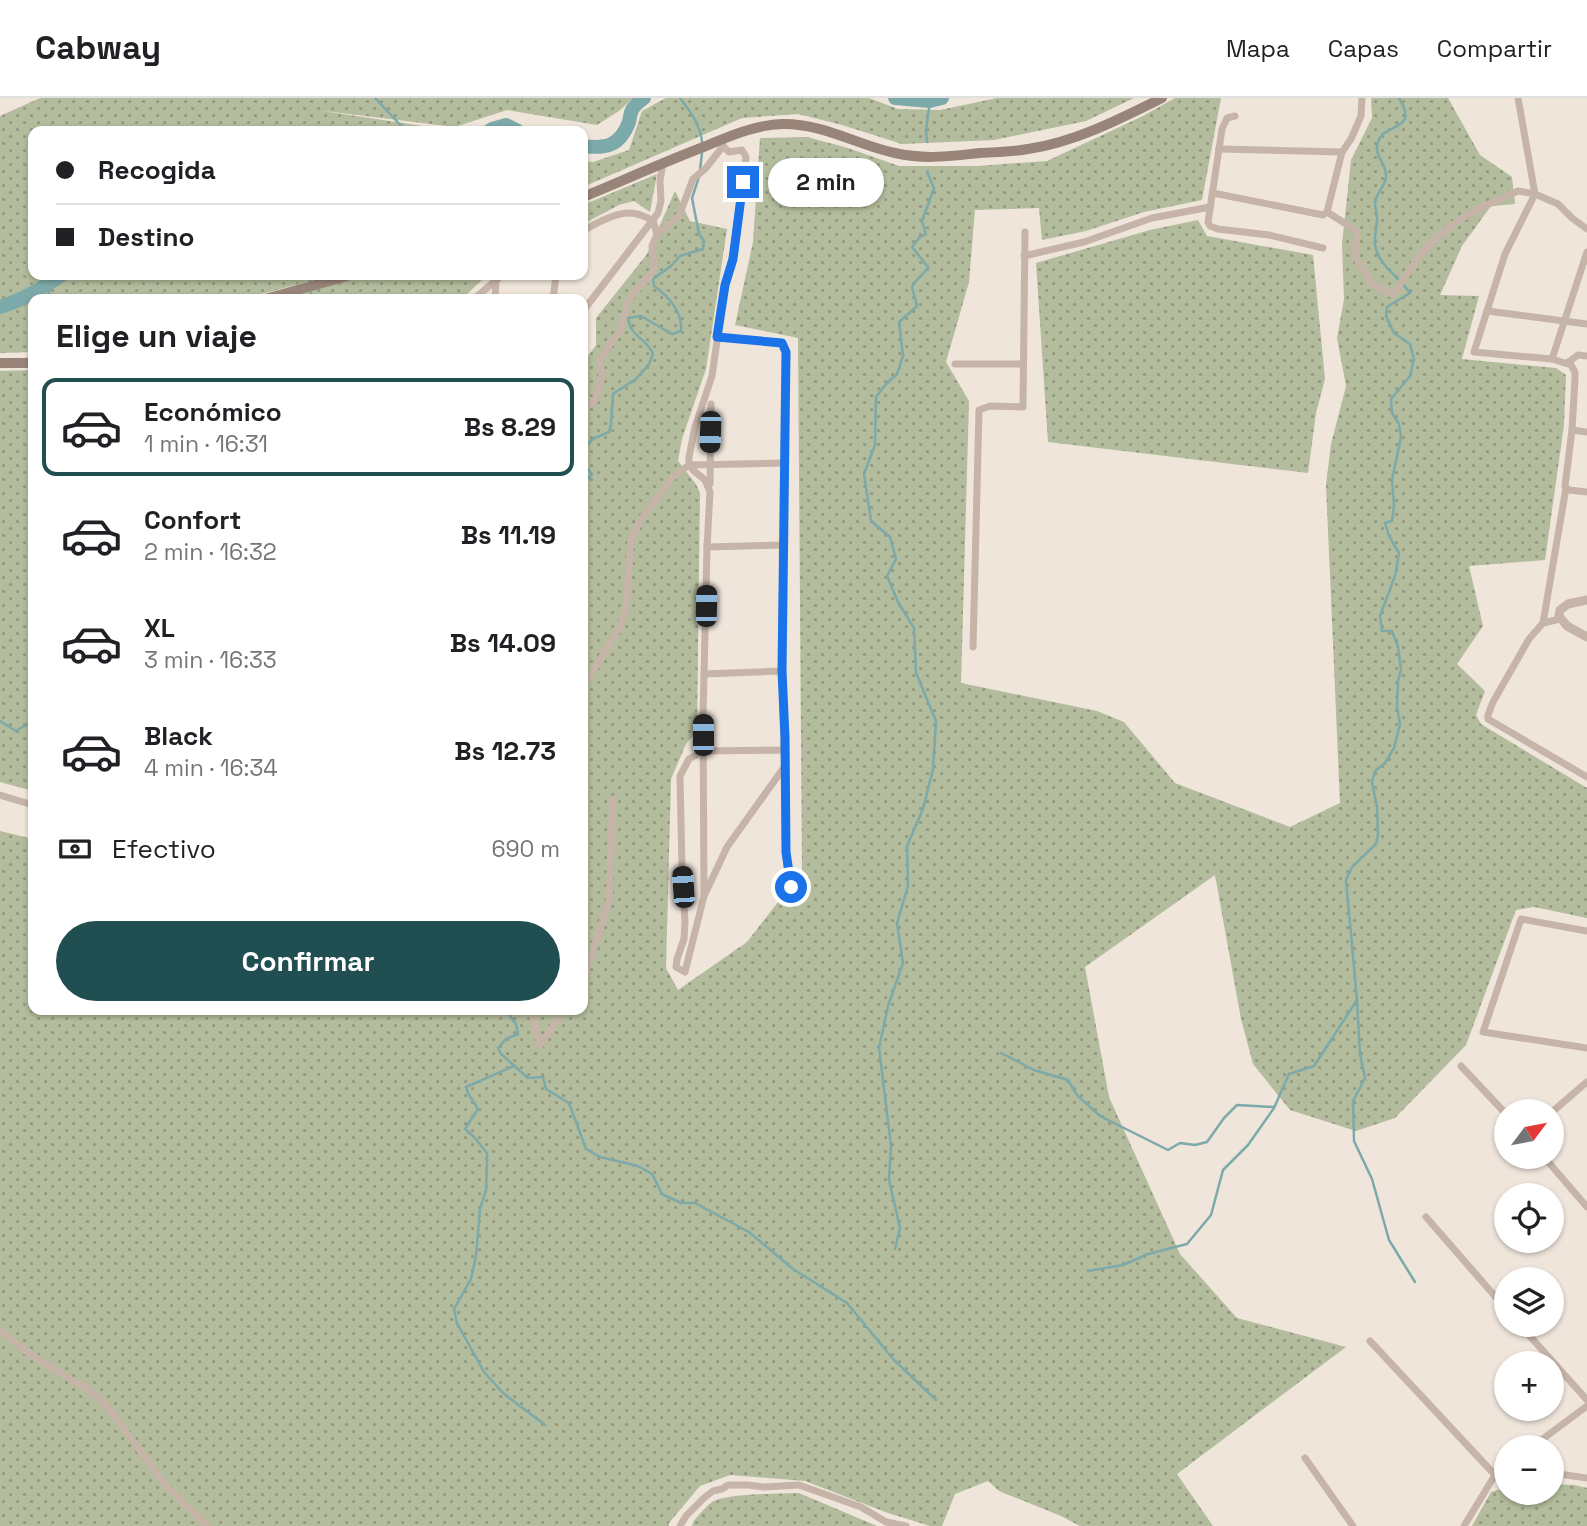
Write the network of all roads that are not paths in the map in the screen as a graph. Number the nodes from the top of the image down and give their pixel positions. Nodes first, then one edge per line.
1 (1162, 98) edge
2 (1362, 98) edge
3 (1518, 98) edge
4 (1235, 116) dead end
5 (721, 142) junction
6 (1219, 149) junction
7 (1342, 152) junction
8 (663, 162) junction
9 (1213, 193) junction
10 (1535, 194) junction
11 (588, 195) edge
12 (1210, 207) junction
13 (1327, 212) junction
14 (653, 220) junction
15 (588, 228) edge
16 (1587, 229) edge
17 (1025, 232) dead end
18 (657, 234) junction
19 (1323, 248) dead end
20 (1587, 253) edge
21 (1024, 256) junction
22 (333, 280) edge
23 (496, 280) edge
24 (281, 294) edge
25 (480, 294) edge
26 (588, 304) edge
27 (1487, 311) junction
28 (1565, 321) junction
29 (1587, 324) edge
30 (717, 337) junction
31 (1587, 356) edge
32 (1552, 359) junction
33 (28, 362) edge
34 (0, 363) edge
35 (1567, 363) junction
36 (955, 364) dead end
37 (1023, 365) junction
38 (711, 404) dead end
39 (588, 406) edge
40 (1572, 430) junction
41 (1587, 432) edge
42 (785, 463) junction
43 (709, 464) junction
44 (689, 465) junction
45 (1566, 488) junction
46 (710, 492) junction
47 (1587, 492) edge
48 (784, 545) junction
49 (707, 547) junction
50 (1587, 600) edge
51 (1560, 619) junction
52 (1543, 623) junction
53 (1587, 637) edge
54 (973, 647) dead end
55 (782, 671) junction
56 (704, 674) junction
57 (588, 680) edge
58 (785, 750) junction
59 (703, 751) junction
60 (785, 766) junction
61 (1587, 777) edge
62 (0, 795) edge
63 (613, 799) dead end
64 (28, 803) edge
65 (791, 887) dead end
66 (704, 897) junction
67 (1587, 931) edge
68 (588, 966) edge
69 (532, 1015) edge
70 (561, 1015) edge
71 (1587, 1048) edge
72 (1461, 1066) dead end
73 (1587, 1082) edge
74 (1494, 1101) edge
75 (1564, 1102) edge
76 (1554, 1169) edge
77 (1587, 1208) edge
78 (1426, 1217) dead end
79 (1494, 1295) edge
80 (0, 1331) edge
81 (1531, 1337) edge
82 (1370, 1341) dead end
83 (1587, 1400) edge
84 (1587, 1406) edge
85 (1548, 1435) edge
86 (1305, 1458) dead end
87 (1494, 1474) edge
88 (1564, 1475) edge
89 (1494, 1477) edge
90 (1587, 1478) edge
91 (208, 1526) edge
92 (680, 1526) edge
93 (906, 1526) edge
94 (1353, 1526) edge
95 (1464, 1526) edge

1 - 5 main road
2 - 7 street
3 - 10 street
4 - 6 street
5 - 8 main road
5 - 18 street
5 - 30 street
6 - 7 street
6 - 9 street
7 - 13 street
8 - 11 main road
8 - 14 street
9 - 12 street
9 - 13 street
10 - 13 street
10 - 16 street
10 - 27 street
12 - 19 street
12 - 21 street
14 - 15 street
14 - 18 street
14 - 26 street
17 - 21 street
18 - 39 street
20 - 28 street
21 - 37 street
22 - 24 main road
23 - 25 street
27 - 28 street
27 - 32 street
28 - 29 street
28 - 32 street
30 - 42 street
30 - 44 street
31 - 35 street
32 - 35 street
33 - 34 main road
35 - 40 street
36 - 37 street
37 - 54 street
38 - 43 street
40 - 41 street
40 - 45 street
42 - 43 street
42 - 48 street
43 - 44 street
43 - 46 street
44 - 46 street
44 - 57 street
45 - 47 street
45 - 52 street
46 - 49 street
48 - 49 street
48 - 55 street
49 - 56 street
50 - 51 street
51 - 52 street
51 - 53 street
52 - 61 street
55 - 56 street
55 - 58 street
56 - 59 street
58 - 59 street
58 - 60 street
59 - 66 street
59 - 66 street
60 - 65 street
60 - 66 street
62 - 64 street
63 - 68 street
67 - 71 street
69 - 70 street
72 - 74 street
73 - 75 street
76 - 77 street
78 - 79 street
80 - 91 street
81 - 83 street
82 - 87 street
84 - 85 street
86 - 94 street
88 - 90 street
89 - 95 street
92 - 93 street

